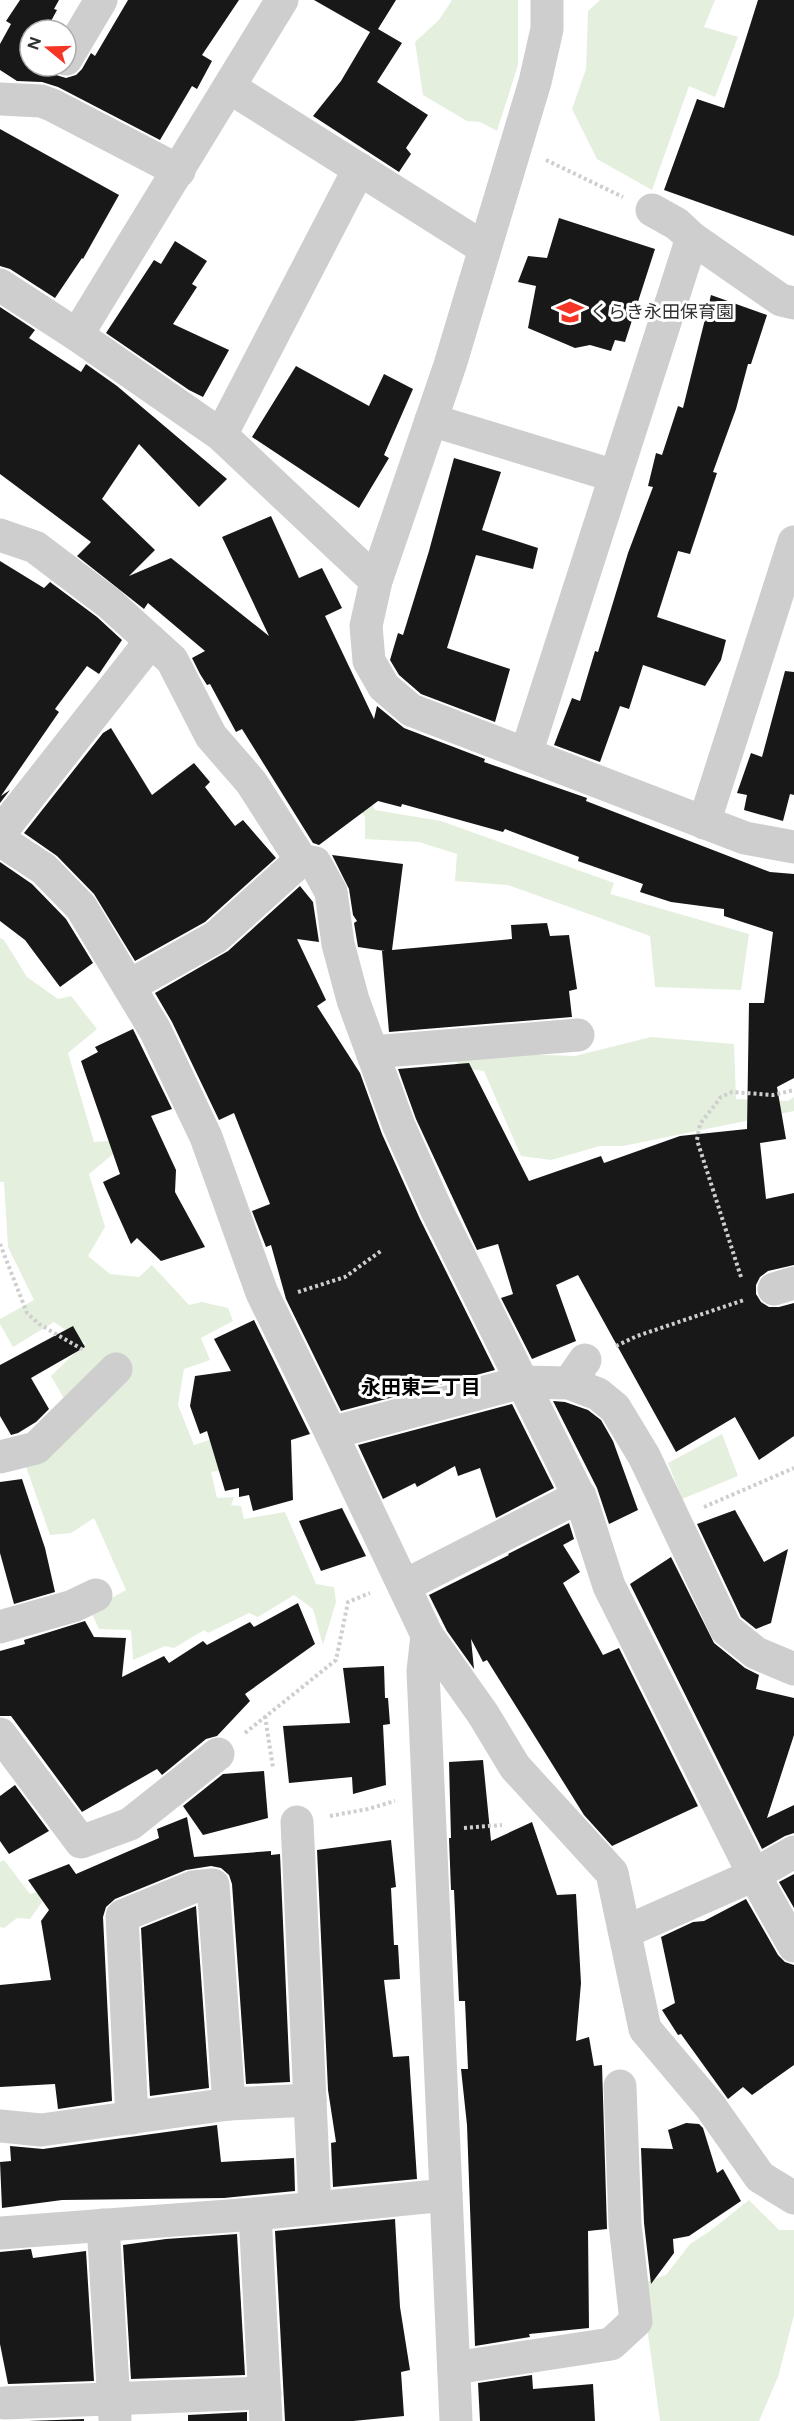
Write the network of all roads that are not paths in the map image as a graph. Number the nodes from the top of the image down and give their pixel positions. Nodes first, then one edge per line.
1 (101, 0) edge
2 (282, 0) edge
3 (547, 0) edge
4 (78, 39) edge
5 (54, 78) edge
6 (229, 87) junction
7 (0, 99) edge
8 (40, 101) junction
9 (359, 169) junction
10 (178, 171) junction
11 (652, 210) road end
12 (692, 238) junction
13 (484, 249) junction
14 (0, 285) edge
15 (794, 303) edge
16 (77, 335) junction
17 (431, 420) junction
18 (221, 435) junction
19 (615, 476) junction
20 (0, 535) edge
21 (794, 542) edge
22 (376, 581) junction
23 (151, 641) junction
24 (526, 754) junction
25 (704, 823) junction
26 (0, 833) edge
27 (0, 840) edge
28 (794, 847) edge
29 (301, 860) junction
30 (129, 986) junction
31 (578, 1035) dead end
32 (372, 1052) junction
33 (105, 1362) road end
34 (522, 1382) junction
35 (331, 1433) junction
36 (6, 1455) edge
37 (580, 1496) junction
38 (388, 1589) junction
39 (96, 1595) dead end
40 (0, 1627) edge
41 (427, 1635) junction
42 (794, 1669) edge
43 (0, 1734) edge
44 (218, 1754) road end
45 (297, 1822) dead end
46 (794, 1852) edge
47 (754, 1875) junction
48 (625, 1932) junction
49 (793, 1945) edge
50 (620, 2086) dead end
51 (310, 2100) junction
52 (229, 2104) junction
53 (132, 2118) junction
54 (0, 2126) edge
55 (446, 2195) junction
56 (792, 2198) edge
57 (315, 2208) junction
58 (255, 2214) junction
59 (103, 2226) junction
60 (0, 2233) edge
61 (454, 2368) junction
62 (5, 2405) edge
63 (265, 2407) edge
64 (114, 2410) edge
65 (456, 2421) edge

1 - 4 street
2 - 6 street
3 - 13 street
5 - 8 street
6 - 9 street
6 - 10 street
7 - 8 street
8 - 10 street
9 - 13 street
9 - 18 street
10 - 16 street
11 - 12 street
12 - 15 street
12 - 19 street
13 - 17 street
14 - 16 street
16 - 18 street
17 - 19 street
17 - 22 street
18 - 22 street
19 - 24 street
20 - 23 street
21 - 25 street
22 - 24 street
23 - 26 street
23 - 29 street
24 - 25 street
25 - 28 street
27 - 30 street
29 - 30 street
29 - 32 street
30 - 35 street
31 - 32 street
32 - 34 street
33 - 36 street
34 - 35 street
34 - 37 street
34 - 42 street
35 - 38 street
37 - 38 street
37 - 47 street
38 - 41 street
39 - 40 street
41 - 48 street
41 - 55 street
43 - 44 street
45 - 51 street
46 - 47 street
47 - 48 street
47 - 49 street
48 - 56 street
50 - 61 street
51 - 52 street
51 - 57 street
52 - 53 street
52 - 53 street
53 - 54 street
55 - 57 street
55 - 61 street
57 - 58 street
58 - 59 street
58 - 63 street
59 - 60 street
59 - 64 street
61 - 65 street
62 - 64 street
63 - 64 street

